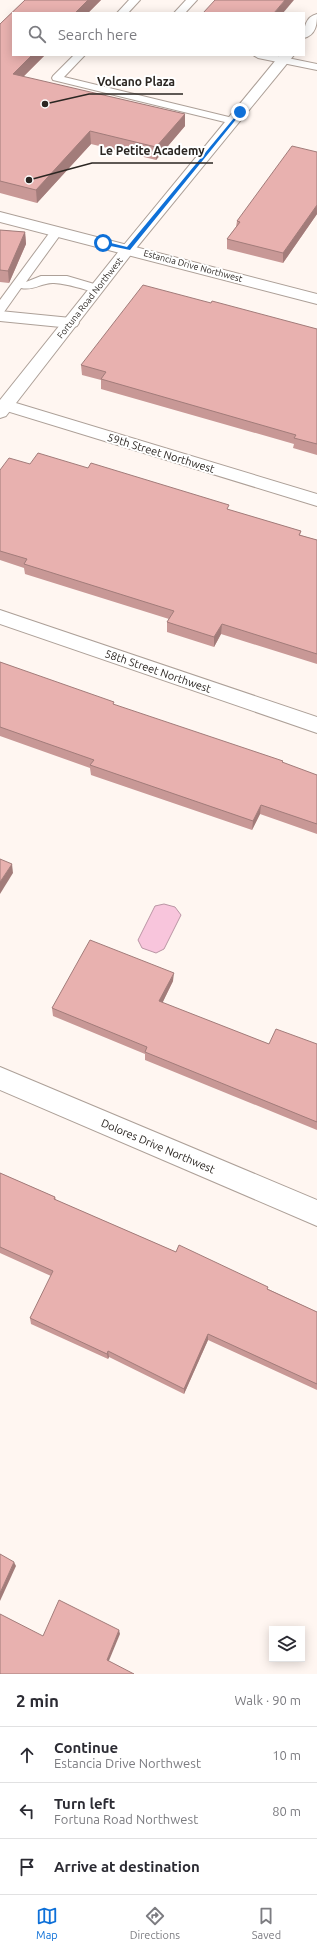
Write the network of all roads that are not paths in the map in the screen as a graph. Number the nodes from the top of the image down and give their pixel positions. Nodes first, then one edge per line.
1 (135, 0) edge
2 (192, 0) edge
3 (123, 12) edge
4 (180, 12) edge
5 (317, 18) edge
6 (305, 33) edge
7 (79, 56) edge
8 (267, 56) edge
9 (285, 58) edge
10 (317, 67) edge
11 (233, 121) junction
12 (0, 217) edge
13 (57, 231) junction
14 (128, 249) junction
15 (24, 285) junction
16 (97, 289) junction
17 (43, 292) dead end
18 (317, 299) edge
19 (0, 309) edge
20 (0, 316) edge
21 (71, 323) junction
22 (3, 409) edge
23 (317, 500) edge
24 (0, 616) edge
25 (317, 724) edge
26 (0, 1078) edge
27 (317, 1213) edge

1 - 3 lane
2 - 4 lane
5 - 6 street
7 - 11 lane
8 - 9 lane
9 - 10 lane
9 - 11 street, Fortuna Road Northwest
11 - 14 street, Fortuna Road Northwest
12 - 13 street, Estancia Drive Northwest
13 - 14 street, Estancia Drive Northwest
13 - 15 lane
14 - 16 street, Fortuna Road Northwest
14 - 18 street, Estancia Drive Northwest
15 - 16 lane
15 - 17 lane
15 - 19 lane
16 - 21 street, Fortuna Road Northwest
20 - 21 street
21 - 22 street, Fortuna Road Northwest
22 - 23 street, 59th Street Northwest
24 - 25 street, 58th Street Northwest
26 - 27 street, Dolores Drive Northwest

